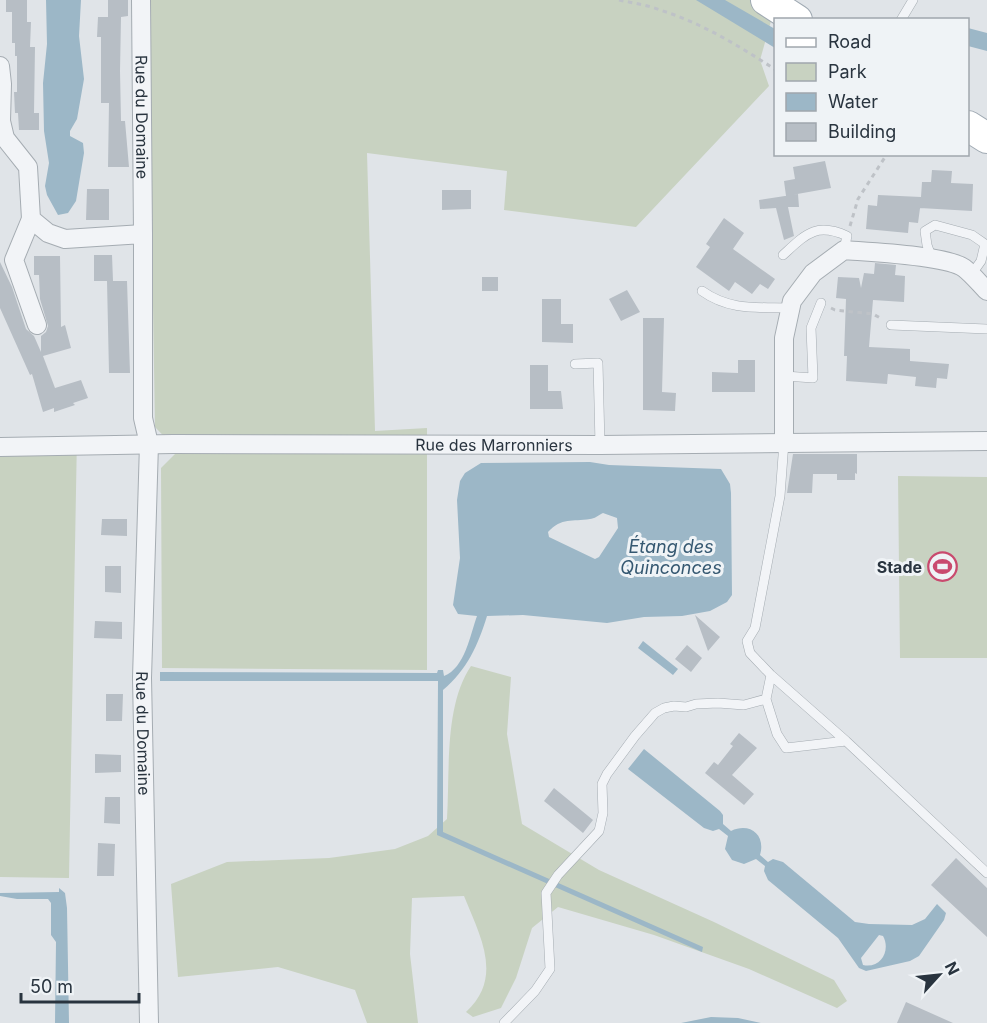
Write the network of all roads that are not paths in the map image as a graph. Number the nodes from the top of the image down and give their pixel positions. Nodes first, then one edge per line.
1 (141, 0) edge
2 (913, 0) edge
3 (770, 1) edge
4 (794, 18) edge
5 (902, 18) edge
6 (0, 66) edge
7 (969, 127) edge
8 (987, 138) edge
9 (31, 219) junction
10 (143, 234) junction
11 (845, 243) junction
12 (783, 255) dead end
13 (932, 259) junction
14 (970, 275) junction
15 (702, 291) dead end
16 (987, 291) edge
17 (821, 303) road end
18 (791, 308) junction
19 (38, 325) dead end
20 (891, 325) road end
21 (987, 329) edge
22 (575, 364) dead end
23 (785, 376) junction
24 (987, 441) edge
25 (784, 442) junction
26 (149, 444) junction
27 (600, 445) junction
28 (0, 447) edge
29 (771, 675) junction
30 (766, 699) junction
31 (846, 741) junction
32 (987, 873) edge
33 (149, 1023) edge
34 (504, 1023) edge

1 - 10 street, Rue du Domaine
2 - 5 lane
3 - 4 main road
6 - 9 street
7 - 8 main road
9 - 10 street
9 - 19 street
10 - 26 street, Rue du Domaine
11 - 12 lane
11 - 13 street
11 - 18 street
13 - 14 street
13 - 14 lane
14 - 16 street
15 - 18 lane
17 - 23 lane
18 - 23 street
20 - 21 lane
22 - 27 lane
23 - 25 street
24 - 25 street, Rue des Marronniers
25 - 27 street, Rue des Marronniers
25 - 29 lane
26 - 27 street, Rue des Marronniers
26 - 28 street, Rue des Marronniers
26 - 33 street, Rue du Domaine
29 - 30 lane
29 - 31 lane
30 - 31 lane
30 - 34 lane
31 - 32 lane

